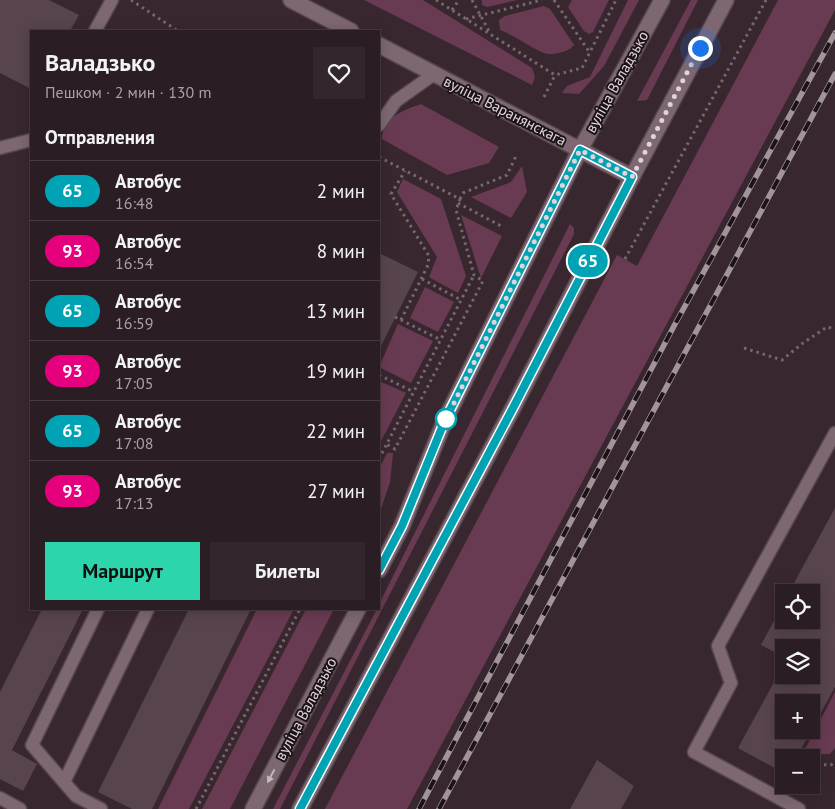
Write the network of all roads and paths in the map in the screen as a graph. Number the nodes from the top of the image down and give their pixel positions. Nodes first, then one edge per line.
1 (112, 0) edge
2 (131, 0) edge
3 (291, 0) edge
4 (436, 0) edge
5 (459, 0) edge
6 (472, 0) edge
7 (542, 0) edge
8 (554, 0) edge
9 (616, 0) edge
10 (662, 0) edge
11 (726, 0) edge
12 (766, 0) edge
13 (452, 10) junction
14 (480, 15) junction
15 (466, 19) junction
16 (96, 30) edge
17 (176, 30) edge
18 (350, 30) edge
19 (490, 34) junction
20 (380, 46) edge
21 (590, 53) junction
22 (434, 74) junction
23 (555, 75) junction
24 (544, 97) dead end
25 (380, 124) edge
26 (30, 140) edge
27 (0, 148) edge
28 (580, 150) junction
29 (516, 156) dead end
30 (380, 158) edge
31 (405, 171) junction
32 (632, 177) junction
33 (459, 201) junction
34 (504, 227) dead end
35 (625, 259) dead end
36 (474, 274) junction
37 (422, 279) junction
38 (461, 300) junction
39 (395, 317) dead end
40 (401, 320) junction
41 (835, 329) edge
42 (441, 340) junction
43 (744, 348) dead end
44 (380, 375) edge
45 (414, 392) junction
46 (835, 433) edge
47 (386, 444) junction
48 (380, 456) edge
49 (380, 568) edge
50 (98, 610) edge
51 (148, 610) edge
52 (299, 610) edge
53 (357, 610) edge
54 (835, 761) edge
55 (820, 765) edge
56 (64, 782) junction
57 (0, 798) edge
58 (20, 809) edge
59 (101, 809) edge
60 (196, 809) edge
61 (253, 809) edge
62 (300, 809) edge
63 (799, 809) edge

1 - 16 lane
2 - 17 path
3 - 18 main road
4 - 13 path
5 - 13 path
6 - 14 path
7 - 14 path
8 - 21 path
9 - 21 path
10 - 28 main road, вуліца Валадзько
11 - 32 main road
12 - 35 path
13 - 15 path
14 - 15 path
14 - 19 path
15 - 19 path
19 - 23 path
20 - 22 main road, вуліца Варанянскага
21 - 23 path
22 - 25 lane
22 - 28 main road, вуліца Варанянскага
23 - 24 path
26 - 27 lane
28 - 32 main road, вуліца Варанянскага
28 - 49 main road, вуліца Валадзько
29 - 33 path
30 - 31 path
31 - 33 path
31 - 37 path
32 - 62 main road
33 - 34 path
33 - 36 path
36 - 38 path
36 - 47 path
37 - 38 path
37 - 40 path
38 - 42 path
39 - 40 path
40 - 42 path
41 - 43 path
42 - 45 path
44 - 45 path
45 - 47 path
46 - 63 lane
47 - 48 path
50 - 56 lane
51 - 56 lane
52 - 60 path
53 -> 61 main road, вуліца Валадзько
54 - 55 path
56 - 59 lane
57 - 58 lane

